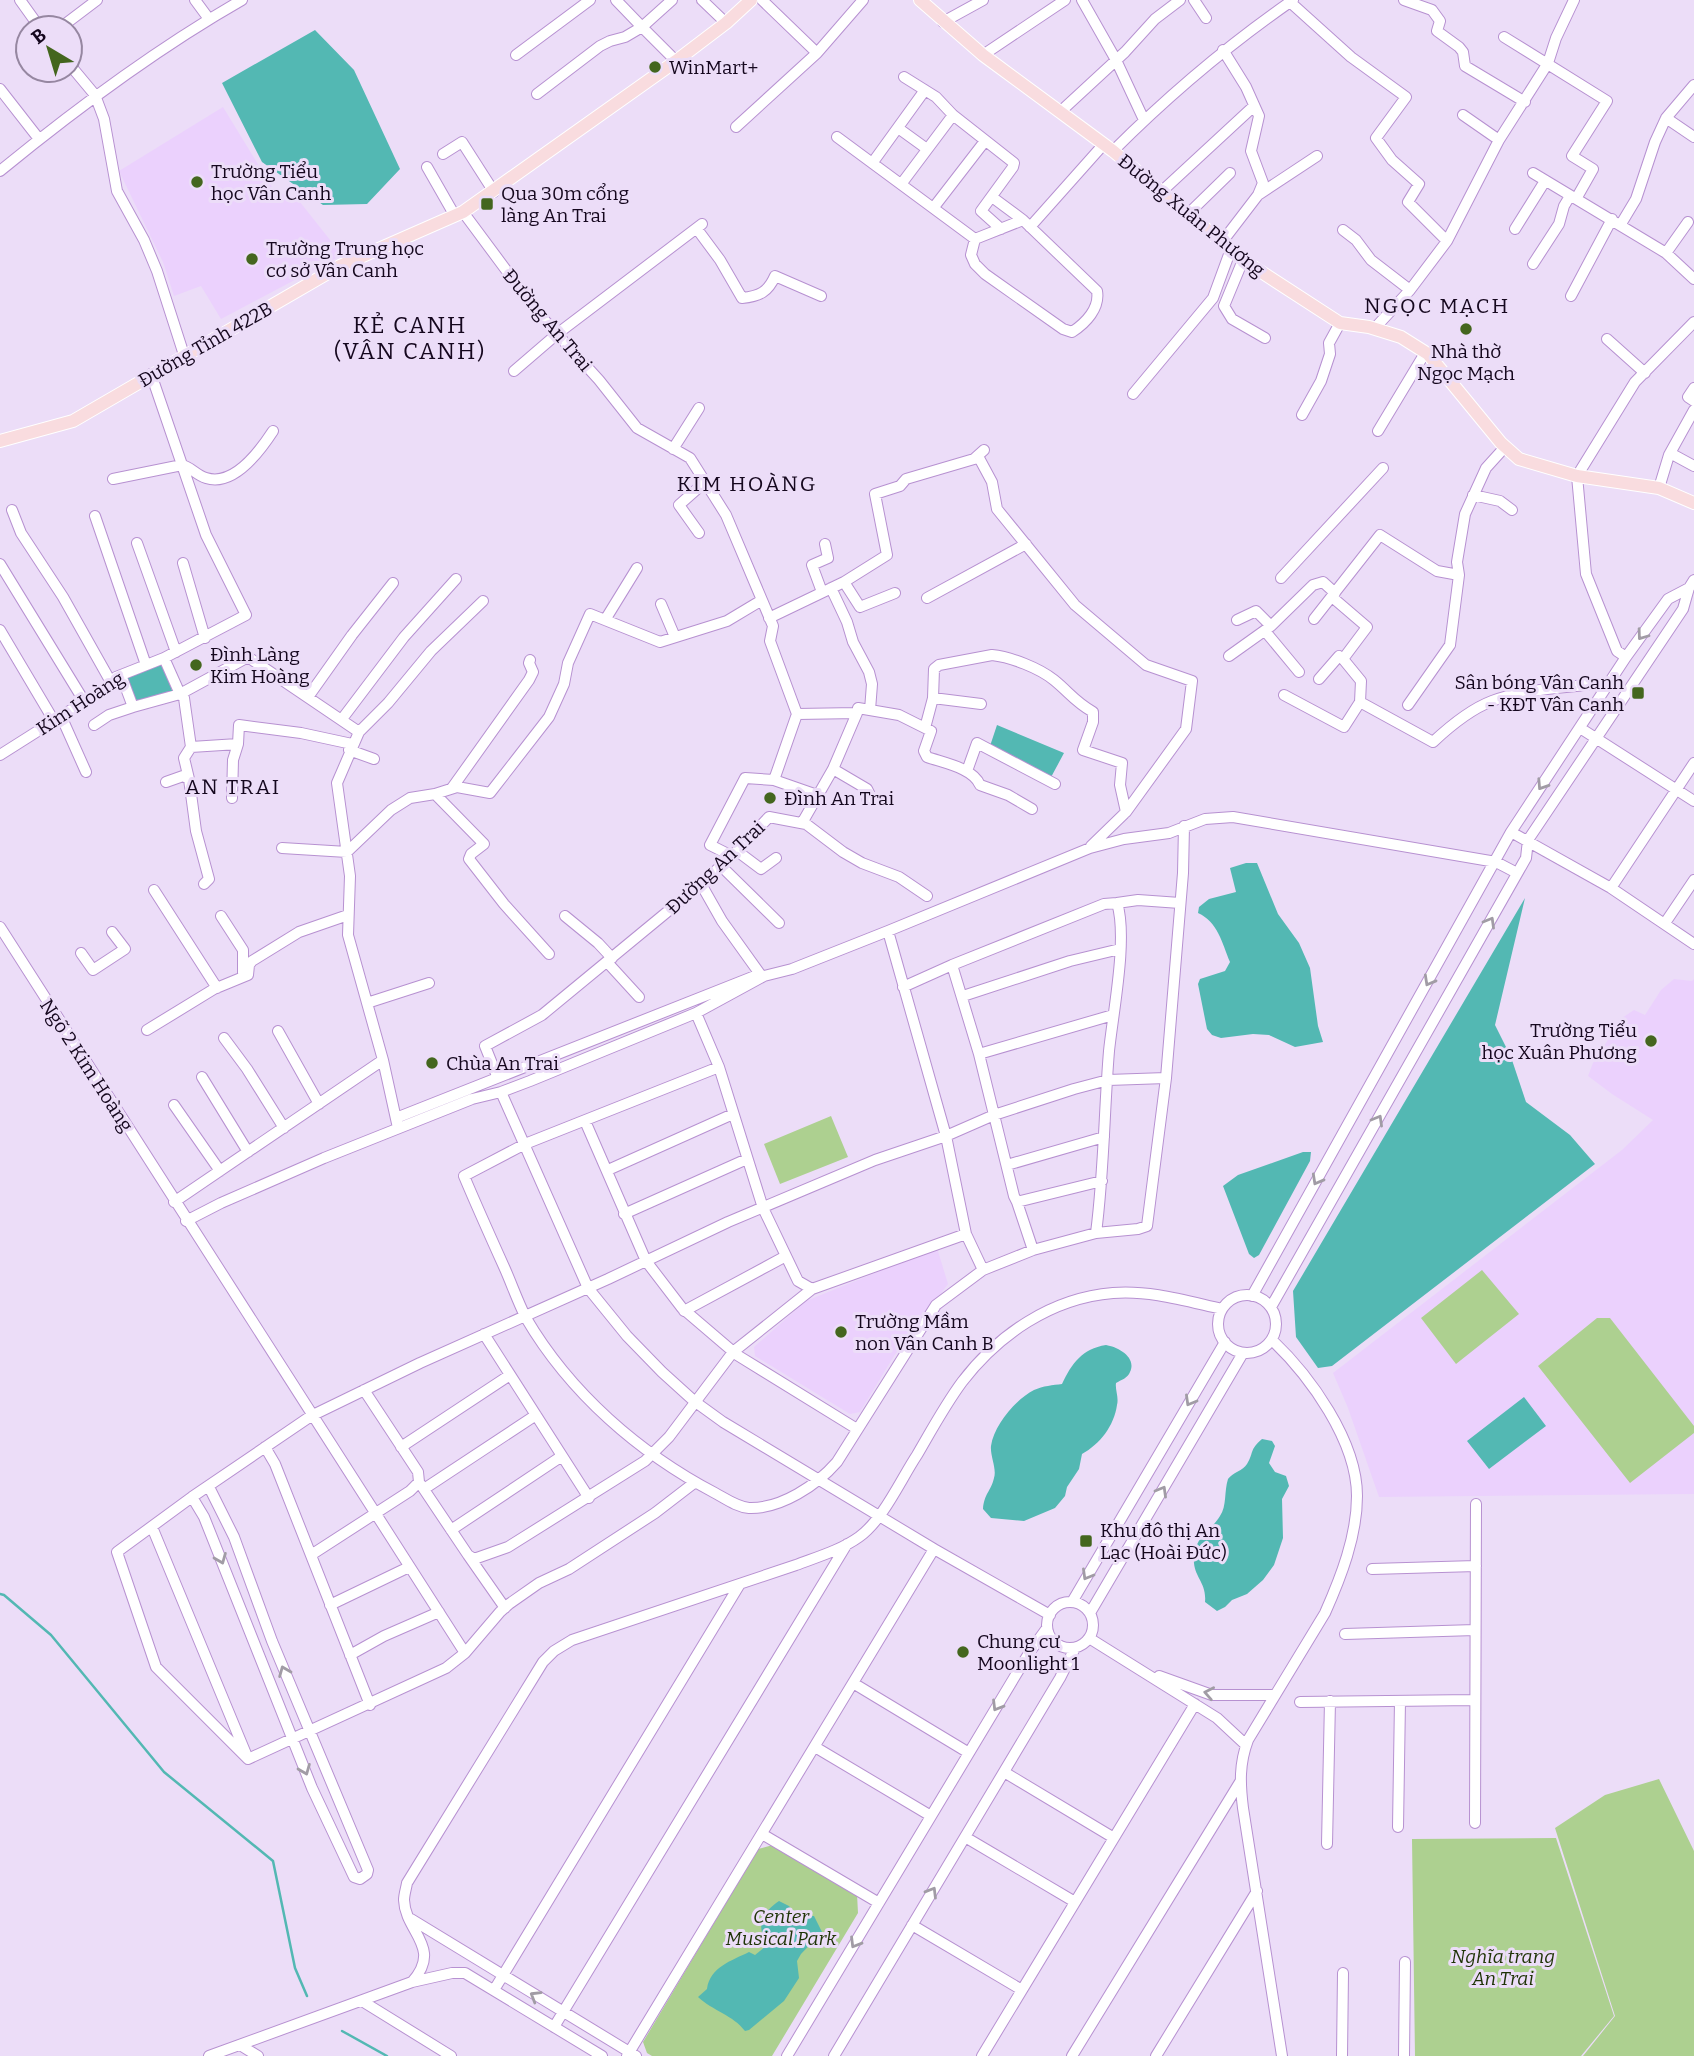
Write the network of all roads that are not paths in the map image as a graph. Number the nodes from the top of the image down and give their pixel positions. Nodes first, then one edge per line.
1 (97, 0) edge
2 (195, 0) edge
3 (242, 0) edge
4 (590, 0) edge
5 (616, 0) edge
6 (672, 0) edge
7 (702, 0) edge
8 (751, 0) edge
9 (762, 0) edge
10 (863, 0) edge
11 (920, 0) edge
12 (983, 0) edge
13 (1065, 0) edge
14 (1082, 0) edge
15 (1180, 0) edge
16 (1194, 0) edge
17 (1404, 0) edge
18 (1574, 0) edge
19 (1292, 1) edge
20 (78, 14) edge
21 (1206, 18) dead end
22 (209, 19) junction
23 (943, 22) junction
24 (726, 23) junction
25 (642, 27) junction
26 (1504, 37) dead end
27 (1223, 50) junction
28 (817, 53) junction
29 (516, 55) dead end
30 (983, 55) junction
31 (1116, 60) junction
32 (676, 61) junction
33 (1548, 63) junction
34 (904, 77) dead end
35 (84, 82) edge
36 (1694, 85) edge
37 (0, 89) edge
38 (925, 90) junction
39 (537, 94) dead end
40 (95, 95) junction
41 (1525, 102) junction
42 (1254, 106) junction
43 (1060, 112) junction
44 (953, 115) junction
45 (1463, 115) dead end
46 (1666, 117) junction
47 (1144, 120) junction
48 (736, 127) dead end
49 (898, 128) junction
50 (1694, 136) edge
51 (837, 137) dead end
52 (39, 139) junction
53 (1499, 140) junction
54 (985, 141) junction
55 (1108, 148) junction
56 (927, 149) junction
57 (443, 154) dead end
58 (1317, 156) dead end
59 (873, 162) junction
60 (427, 167) dead end
61 (0, 171) edge
62 (1230, 173) dead end
63 (1533, 173) dead end
64 (1545, 181) junction
65 (902, 183) junction
66 (494, 192) junction
67 (1161, 192) junction
68 (1258, 195) junction
69 (992, 197) junction
70 (1573, 197) junction
71 (934, 207) junction
72 (459, 214) junction
73 (1188, 214) junction
74 (1616, 222) junction
75 (1688, 222) dead end
76 (1026, 224) junction
77 (1001, 229) junction
78 (1515, 229) dead end
79 (1343, 230) dead end
80 (975, 239) junction
81 (1447, 241) junction
82 (1227, 246) junction
83 (1666, 253) junction
84 (1243, 260) junction
85 (1533, 264) dead end
86 (1694, 279) edge
87 (1410, 290) junction
88 (821, 296) dead end
89 (1571, 296) dead end
90 (1694, 322) edge
91 (1340, 323) junction
92 (1374, 329) junction
93 (557, 334) junction
94 (1265, 338) dead end
95 (1607, 339) dead end
96 (1425, 353) junction
97 (184, 355) junction
98 (514, 371) dead end
99 (1645, 373) junction
100 (151, 374) junction
101 (1694, 388) edge
102 (1133, 394) dead end
103 (1694, 401) edge
104 (699, 408) dead end
105 (1694, 410) edge
106 (1302, 415) dead end
107 (273, 430) dead end
108 (1378, 431) dead end
109 (0, 441) edge
110 (1505, 447) junction
111 (673, 449) junction
112 (1670, 453) junction
113 (182, 465) junction
114 (1694, 466) edge
115 (1383, 468) dead end
116 (1577, 477) junction
117 (113, 479) dead end
118 (705, 482) junction
119 (1659, 488) junction
120 (1473, 495) junction
121 (1694, 503) edge
122 (12, 510) dead end
123 (1512, 510) dead end
124 (95, 516) dead end
125 (699, 533) dead end
126 (137, 543) dead end
127 (825, 544) dead end
128 (1026, 544) junction
129 (183, 563) dead end
130 (0, 564) edge
131 (637, 568) dead end
132 (1459, 575) junction
133 (456, 579) dead end
134 (1281, 579) dead end
135 (844, 582) junction
136 (393, 583) dead end
137 (1692, 584) edge
138 (827, 590) junction
139 (895, 593) dead end
140 (1333, 595) junction
141 (927, 598) dead end
142 (762, 600) junction
143 (483, 601) dead end
144 (661, 604) dead end
145 (769, 618) junction
146 (1314, 619) dead end
147 (605, 620) junction
148 (1237, 620) dead end
149 (1268, 628) junction
150 (0, 630) edge
151 (675, 637) junction
152 (205, 638) junction
153 (176, 652) junction
154 (1621, 654) junction
155 (1229, 656) dead end
156 (164, 658) junction
157 (1343, 659) junction
158 (530, 660) dead end
159 (146, 665) junction
160 (1299, 672) dead end
161 (121, 675) junction
162 (1319, 679) dead end
163 (112, 684) junction
164 (1604, 690) junction
165 (180, 694) junction
166 (1284, 695) dead end
167 (307, 698) junction
168 (933, 698) junction
169 (84, 701) junction
170 (1360, 702) junction
171 (981, 704) dead end
172 (1408, 705) dead end
173 (133, 707) junction
174 (870, 710) junction
175 (857, 713) junction
176 (797, 714) junction
177 (57, 718) junction
178 (342, 719) junction
179 (94, 725) dead end
180 (1580, 727) junction
181 (925, 728) junction
182 (359, 732) junction
183 (1596, 737) junction
184 (238, 744) junction
185 (191, 747) junction
186 (351, 747) junction
187 (1, 753) edge
188 (374, 759) dead end
189 (1694, 763) edge
190 (833, 769) junction
191 (967, 771) junction
192 (86, 772) dead end
193 (189, 779) junction
194 (774, 780) junction
195 (166, 782) dead end
196 (1055, 784) dead end
197 (452, 788) junction
198 (1676, 790) junction
199 (435, 794) junction
200 (817, 795) junction
201 (232, 798) dead end
202 (867, 799) dead end
203 (1694, 801) edge
204 (1032, 809) dead end
205 (1126, 812) junction
206 (802, 823) junction
207 (1184, 827) junction
208 (1511, 832) junction
209 (1528, 840) junction
210 (282, 848) dead end
211 (1090, 848) junction
212 (347, 852) junction
213 (735, 853) junction
214 (776, 858) dead end
215 (1496, 862) junction
216 (721, 866) junction
217 (1517, 873) junction
218 (1694, 880) edge
219 (204, 884) dead end
220 (701, 884) junction
221 (1611, 888) junction
222 (154, 890) dead end
223 (927, 896) dead end
224 (1117, 903) junction
225 (1180, 903) junction
226 (348, 915) junction
227 (222, 916) dead end
228 (565, 916) dead end
229 (779, 923) dead end
230 (1665, 923) junction
231 (0, 927) edge
232 (888, 931) junction
233 (112, 932) dead end
234 (1694, 944) edge
235 (1119, 949) junction
236 (81, 953) dead end
237 (549, 954) dead end
238 (609, 960) junction
239 (951, 964) junction
240 (245, 976) junction
241 (429, 984) dead end
242 (903, 986) junction
243 (217, 988) junction
244 (963, 996) junction
245 (639, 997) dead end
246 (367, 1003) junction
247 (696, 1013) junction
248 (1113, 1015) junction
249 (147, 1030) dead end
250 (278, 1031) dead end
251 (224, 1038) dead end
252 (979, 1054) junction
253 (383, 1060) junction
254 (719, 1067) junction
255 (497, 1076) junction
256 (202, 1077) dead end
257 (1166, 1078) junction
258 (1108, 1080) junction
259 (501, 1092) junction
260 (318, 1104) junction
261 (174, 1105) dead end
262 (733, 1114) junction
263 (994, 1115) junction
264 (585, 1121) junction
265 (397, 1123) junction
266 (284, 1128) junction
267 (946, 1136) junction
268 (1104, 1136) junction
269 (526, 1144) junction
270 (248, 1153) junction
271 (747, 1159) junction
272 (1007, 1165) junction
273 (608, 1170) junction
274 (220, 1171) junction
275 (1102, 1181) junction
276 (174, 1202) junction
277 (1017, 1202) junction
278 (763, 1208) junction
279 (624, 1214) junction
280 (186, 1221) junction
281 (1096, 1233) junction
282 (966, 1234) junction
283 (1033, 1250) junction
284 (786, 1256) junction
285 (646, 1261) junction
286 (983, 1270) junction
287 (588, 1288) junction
288 (812, 1289) junction
289 (1252, 1296) junction
290 (1272, 1307) junction
291 (1223, 1309) junction
292 (684, 1311) junction
293 (525, 1316) junction
294 (484, 1334) junction
295 (1272, 1340) junction
296 (1225, 1342) junction
297 (733, 1352) junction
298 (1243, 1353) junction
299 (510, 1375) junction
300 (364, 1390) junction
301 (694, 1401) junction
302 (536, 1415) junction
303 (312, 1416) junction
304 (857, 1429) junction
305 (265, 1447) junction
306 (401, 1447) junction
307 (652, 1454) junction
308 (562, 1457) junction
309 (821, 1479) junction
310 (694, 1483) junction
311 (421, 1486) junction
312 (209, 1487) junction
313 (192, 1497) junction
314 (589, 1498) junction
315 (1476, 1504) dead end
316 (375, 1514) junction
317 (879, 1514) junction
318 (152, 1527) junction
319 (451, 1530) junction
320 (848, 1543) junction
321 (934, 1549) junction
322 (311, 1555) junction
323 (468, 1555) junction
324 (409, 1566) junction
325 (1476, 1566) junction
326 (1372, 1569) dead end
327 (740, 1584) junction
328 (1072, 1602) junction
329 (330, 1605) junction
330 (505, 1608) junction
331 (439, 1612) junction
332 (1090, 1614) junction
333 (1050, 1615) junction
334 (1047, 1628) junction
335 (1475, 1630) junction
336 (1345, 1634) dead end
337 (1089, 1638) junction
338 (1074, 1648) junction
339 (465, 1654) junction
340 (350, 1655) junction
341 (1147, 1672) junction
342 (853, 1683) junction
343 (1275, 1695) junction
344 (1400, 1700) junction
345 (1475, 1700) junction
346 (1330, 1701) junction
347 (1300, 1702) dead end
348 (1195, 1704) junction
349 (370, 1705) junction
350 (310, 1732) junction
351 (292, 1739) junction
352 (1246, 1745) junction
353 (815, 1746) junction
354 (969, 1753) junction
355 (248, 1759) junction
356 (1004, 1772) junction
357 (1240, 1782) junction
358 (932, 1816) junction
359 (1475, 1823) dead end
360 (1398, 1827) dead end
361 (762, 1834) junction
362 (965, 1837) junction
363 (1114, 1838) junction
364 (1327, 1844) dead end
365 (1257, 1891) junction
366 (1075, 1902) junction
367 (879, 1903) junction
368 (409, 1917) junction
369 (912, 1925) junction
370 (1405, 1962) dead end
371 (1343, 1973) dead end
372 (503, 1976) junction
373 (412, 1982) junction
374 (494, 1990) junction
375 (1022, 1990) junction
376 (362, 2001) junction
377 (562, 2012) junction
378 (554, 2026) junction
379 (240, 2045) junction
380 (630, 2055) edge
381 (209, 2056) edge
382 (258, 2056) edge
383 (451, 2056) edge
384 (602, 2056) edge
385 (787, 2056) edge
386 (834, 2056) edge
387 (982, 2056) edge
388 (1072, 2056) edge
389 (1156, 2056) edge
390 (1282, 2056) edge
391 (1342, 2056) edge
392 (1404, 2056) edge

1 - 20 street
2 - 22 street
3 - 22 street
4 - 29 street
5 - 25 street
6 - 25 street
7 - 24 street
8 - 24 main road, Đường Tỉnh 422B
9 - 28 street
10 - 28 street
11 - 23 main road, Đường Xuân Phương
12 - 23 street
13 - 30 street
14 - 31 street
15 - 31 street
16 - 21 street
17 - 41 street
18 - 33 street
19 - 27 street
19 - 81 street
22 - 40 street
23 - 30 main road, Đường Xuân Phương
24 - 32 main road, Đường Tỉnh 422B
25 - 32 street
25 - 39 street
26 - 33 street
27 - 42 street
27 - 47 street
28 - 48 street
30 - 43 main road, Đường Xuân Phương
31 - 43 street
31 - 47 street
32 - 66 main road, Đường Tỉnh 422B
33 - 41 street
33 - 70 street
34 - 38 street
35 - 40 street
36 - 46 street
37 - 52 street
38 - 44 street
38 - 49 street
40 - 52 street
40 - 97 street
41 - 53 street
42 - 67 street
42 - 68 street
43 - 55 main road, Đường Xuân Phương
44 - 54 street
44 - 56 street
45 - 53 street
46 - 50 street
46 - 74 street
47 - 55 street
49 - 56 street
49 - 59 street
51 - 59 street
52 - 61 street
53 - 81 street
54 - 69 street
54 - 71 street
55 - 67 main road, Đường Xuân Phương
55 - 76 street
56 - 65 street
57 - 66 street
58 - 68 street
59 - 65 street
60 - 72 street, Đường An Trai
62 - 73 street
63 - 64 street
64 - 70 street
64 - 78 street
65 - 71 street
66 - 72 main road, Đường Tỉnh 422B
67 - 73 main road, Đường Xuân Phương
68 - 82 street
69 - 76 street
69 - 77 street
70 - 74 street
70 - 85 street
71 - 80 street
72 - 93 street, Đường An Trai
72 - 97 main road, Đường Tỉnh 422B
73 - 82 main road, Đường Xuân Phương
74 - 83 street
74 - 89 street
75 - 83 street
76 - 77 street
76 - 80 street
77 - 80 street
79 - 87 street
81 - 87 street
82 - 84 main road, Đường Xuân Phương
82 - 102 street
83 - 86 street
84 - 91 main road, Đường Xuân Phương
84 - 94 street
87 - 92 street
88 - 93 street
90 - 99 street
91 - 92 main road, Đường Xuân Phương
91 - 106 street
92 - 96 main road, Đường Xuân Phương
93 - 98 street
93 - 111 street, Đường An Trai
95 - 99 street
96 - 108 street
96 - 110 main road, Đường Xuân Phương
97 - 100 main road, Đường Tỉnh 422B
99 - 116 street
100 - 109 main road, Đường Tỉnh 422B
100 - 113 street
101 - 103 street
104 - 111 street
105 - 112 street
107 - 113 street
110 - 116 main road, Đường Xuân Phương
110 - 120 street
111 - 118 street, Đường An Trai
112 - 114 street
112 - 119 street
113 - 117 street
113 - 152 street, Kim Hoàng
115 - 134 street
116 - 119 main road, Đường Xuân Phương
116 - 154 street
118 - 125 street
118 - 142 street, Đường An Trai
119 - 121 main road, Đường Xuân Phương
120 - 123 street
120 - 132 street
122 - 163 street
124 - 159 street
126 - 153 street
127 - 138 street
128 - 135 street
128 - 141 street
128 - 205 street
129 - 152 street
130 - 169 street
131 - 147 street
132 - 140 street
132 - 172 street
133 - 178 street
135 - 138 street
135 - 139 street
136 - 167 street
137 -> 154 street
137 - 183 street
138 - 145 street
138 - 174 street
140 - 146 street
140 - 149 street
140 - 157 street
142 - 145 street, Đường An Trai
142 - 151 street
143 - 182 street
144 - 151 street
145 - 176 street, Đường An Trai
147 - 151 street
147 - 197 street
148 - 149 street
149 - 155 street
149 - 160 street
150 - 177 street
152 - 153 street, Kim Hoàng
153 - 156 street, Kim Hoàng
154 - 164 street
156 - 159 street, Kim Hoàng
156 - 165 street
157 - 162 street
157 - 170 street
158 - 197 street
159 - 161 street, Kim Hoàng
161 - 163 street, Kim Hoàng
161 - 173 street
163 - 169 street, Kim Hoàng
164 - 170 street
164 - 180 street
165 - 167 street
165 - 173 street
165 - 185 street
166 - 170 street
167 - 178 street
168 - 171 street
168 - 181 street
168 - 205 street
169 - 177 street, Kim Hoàng
173 - 179 street
174 - 175 street
174 - 181 street
175 - 176 street
175 - 190 street
176 - 194 street
177 - 187 street, Kim Hoàng
177 - 192 street
178 - 182 street
180 - 183 street
180 -> 208 street
181 - 191 street
182 - 186 street
183 - 198 street
183 - 209 street
184 - 185 street
184 - 186 street
184 - 201 street
185 - 193 street
186 - 188 street
186 - 212 street
189 - 198 street
190 - 200 street
190 - 202 street
191 - 196 street
191 - 204 street
193 - 195 street
193 - 219 street
194 - 200 street
194 - 213 street
197 - 199 street
198 - 203 street
198 - 221 street
199 - 212 street
199 - 237 street
200 - 206 street
205 - 211 street
206 - 213 street, Đường An Trai
206 - 223 street
207 - 211 street
207 - 215 street
207 - 225 street
208 - 209 street
208 - 215 street
209 - 217 street
209 - 221 street
210 - 212 street
211 - 232 street
212 - 226 street
213 - 214 street
213 - 216 street, Đường An Trai
215 - 217 street
215 -> 289 street
216 - 220 street, Đường An Trai
216 - 229 street
290 -> 217 street
218 - 230 street
220 - 238 street, Đường An Trai
220 - 255 street
221 - 230 street
222 - 243 street
224 - 225 street
224 - 235 street
224 - 239 street
225 - 257 street
226 - 240 street
226 - 246 street
227 - 240 street
228 - 238 street
230 - 234 street
231 - 276 street, Ngõ 2 Kim Hoàng
232 - 242 street
232 - 247 street
233 - 236 street
235 - 244 street
235 - 248 street
238 - 245 street
238 - 255 street, Đường An Trai
239 - 242 street
239 - 244 street
240 - 243 street
241 - 246 street
242 - 267 street
243 - 249 street
244 - 252 street
246 - 253 street
247 - 254 street
247 - 259 street
248 - 252 street
248 - 258 street
250 - 260 street
251 - 266 street
252 - 263 street
253 - 260 street
253 - 265 street
254 - 262 street
254 - 264 street
255 - 265 street
256 - 270 street
257 - 258 street
257 - 281 street
258 - 263 street
258 - 268 street
259 - 265 street
259 - 269 street
260 - 266 street
261 - 274 street
262 - 271 street
262 - 273 street
263 - 267 street
263 - 272 street
264 - 269 street
264 - 273 street
265 - 280 street
266 - 270 street
267 - 278 street
267 - 282 street
268 - 272 street
268 - 275 street
269 - 287 street
269 - 293 street
270 - 274 street
271 - 278 street
271 - 279 street
272 - 277 street
273 - 279 street
274 - 276 street
275 - 277 street
275 - 281 street
276 - 280 street, Ngõ 2 Kim Hoàng
277 - 283 street
278 - 284 street
278 - 285 street
279 - 285 street
280 - 303 street, Ngõ 2 Kim Hoàng
281 - 283 street
282 - 286 street
282 - 288 street
283 - 286 street
284 - 288 street
284 - 292 street
285 - 287 street
285 - 292 street
286 - 304 street
287 - 293 street
287 - 301 street
288 - 297 street
289 - 290 street
289 - 291 street
290 - 295 street
291 - 296 street
291 - 317 street
292 - 297 street
293 - 294 street
293 - 307 street
294 - 299 street
294 - 300 street
295 - 298 street
295 - 343 street
296 - 298 street
296 -> 328 street
297 - 301 street
297 - 304 street
332 -> 298 street
299 - 302 street
299 - 306 street
300 - 303 street
300 - 306 street
301 - 307 street
301 - 309 street
302 - 308 street
302 - 311 street
303 - 305 street
303 - 316 street, Ngõ 2 Kim Hoàng
304 - 309 street
305 - 312 street
305 - 322 street
306 - 311 street
307 - 310 street
307 - 314 street
308 - 314 street
308 - 319 street
309 - 310 street
309 - 317 street
310 - 330 street
311 - 316 street
311 - 319 street
312 - 313 street
350 -> 312 street
313 - 318 street
313 -> 351 street
314 - 323 street
315 - 325 street
316 - 322 street
316 - 324 street, Ngõ 2 Kim Hoàng
317 - 320 street
317 - 321 street
318 - 355 street
318 - 355 street
319 - 323 street
320 - 327 street
320 - 377 street
321 - 333 street
321 - 342 street
322 - 329 street
323 - 330 street
324 - 329 street
324 - 331 street, Ngõ 2 Kim Hoàng
325 - 326 street
325 - 335 street
327 - 368 street
327 - 372 street
328 - 332 street
328 - 333 street
329 - 340 street
330 - 339 street
331 - 339 street, Ngõ 2 Kim Hoàng
331 - 340 street
332 - 337 street
333 - 334 street
334 - 338 street
334 -> 354 street
335 - 336 street
335 - 345 street
337 - 338 street
337 - 341 street
338 - 356 street
339 - 349 street
340 - 349 street
343 -> 341 street
341 - 348 street
342 - 353 street
342 - 354 street
343 - 352 street
344 - 345 street
344 - 346 street
344 - 360 street
345 - 359 street
346 - 347 street
346 - 364 street
348 - 352 street
348 - 363 street
349 - 350 street
350 - 351 street
351 -> 350 street
351 - 355 street
352 - 357 street
353 - 358 street
353 - 361 street
354 - 358 street
356 - 362 street
356 - 363 street
357 - 365 street
357 - 388 street
358 - 367 street
361 - 367 street
361 - 380 street
362 - 366 street
369 -> 362 street
363 - 366 street
365 - 389 street
365 - 390 street
366 - 375 street
367 -> 385 street
368 - 372 street
368 - 373 street
369 - 375 street
369 - 386 street
370 - 392 street
371 - 391 street
372 - 374 street
377 -> 372 street
373 - 374 street
373 - 376 street
374 - 378 street
375 - 387 street
376 - 379 street
376 - 383 street
377 - 378 street
377 - 380 street
378 - 384 street
379 - 381 street
379 - 382 street

